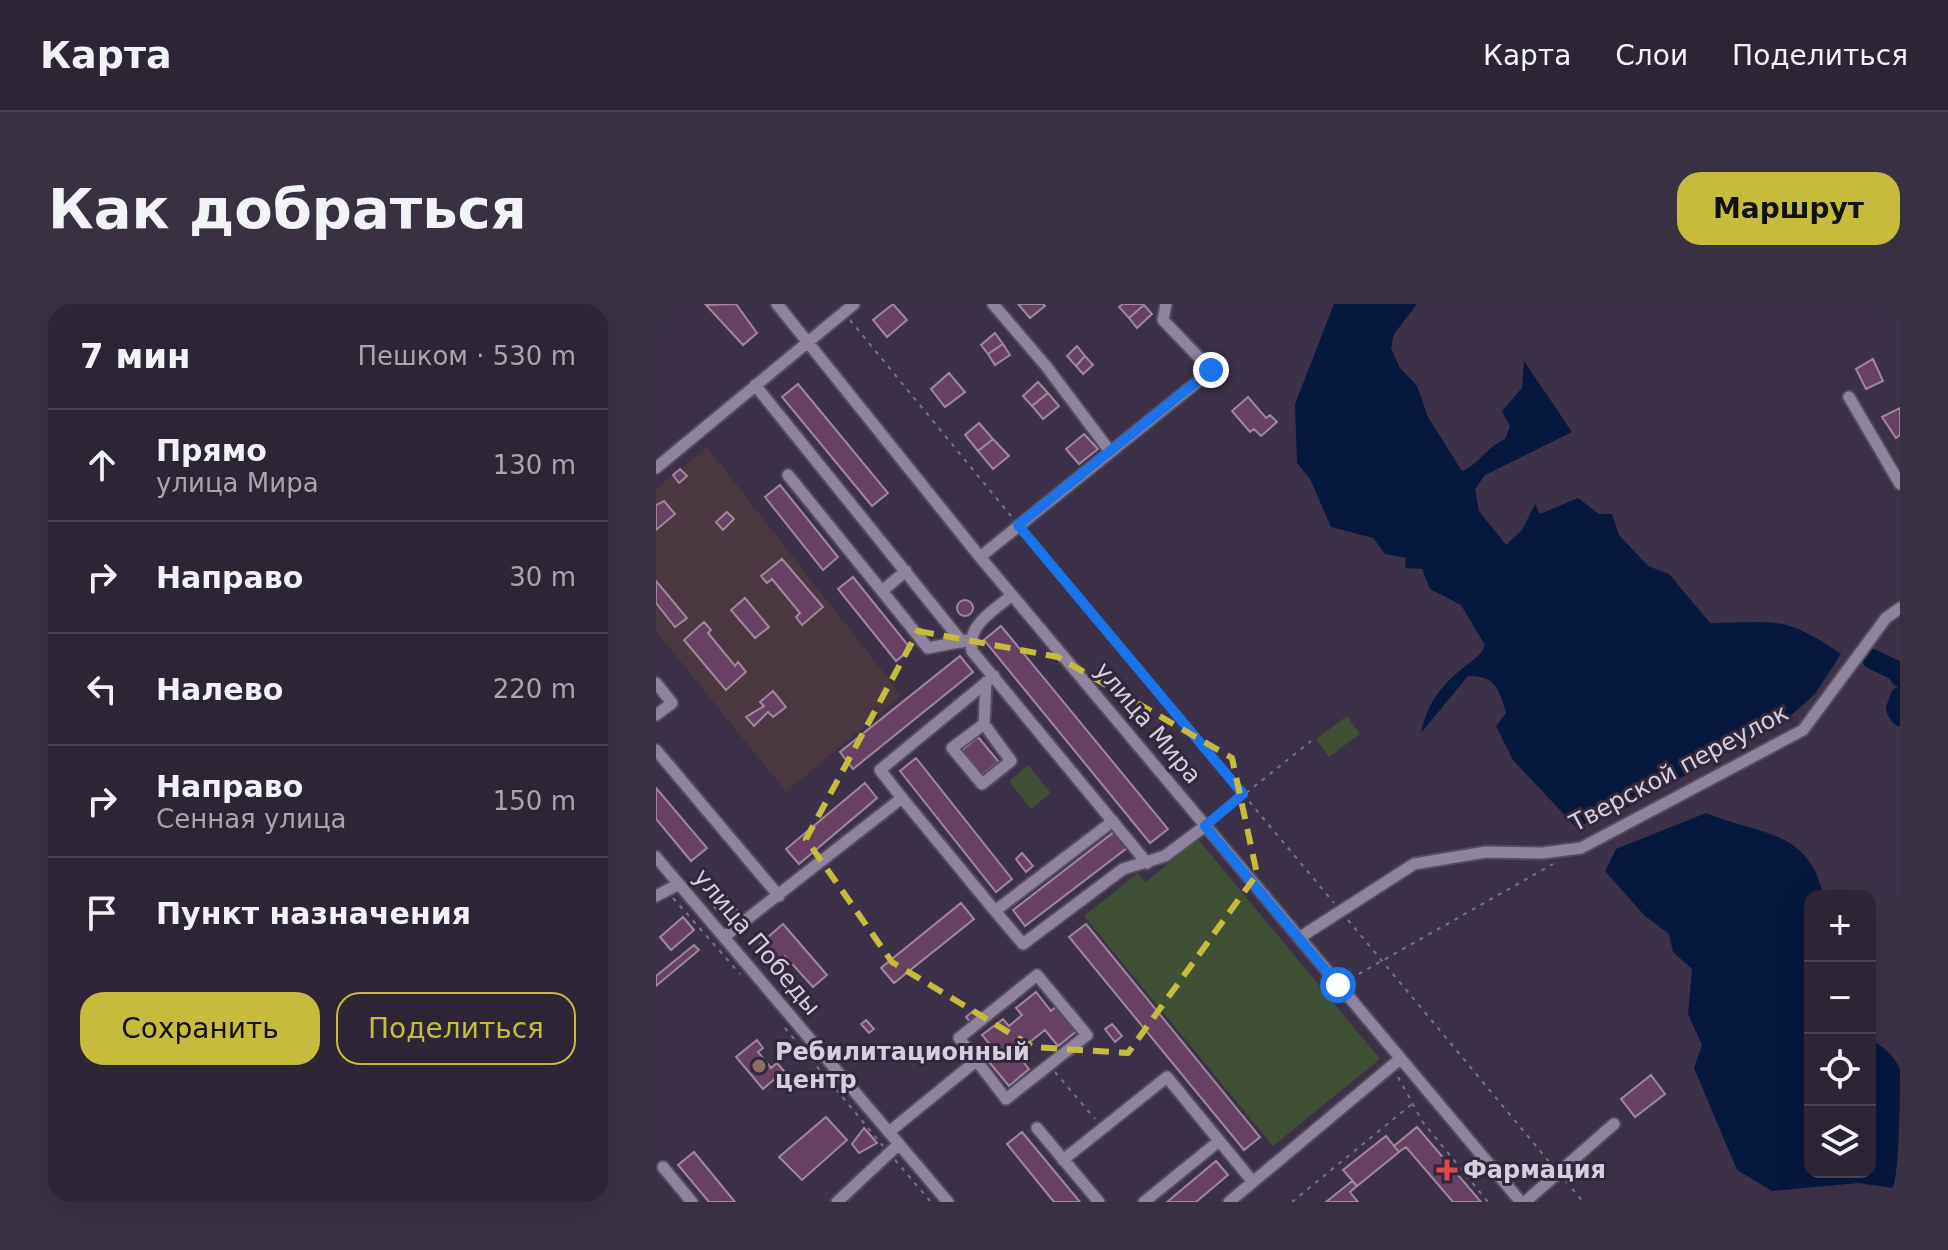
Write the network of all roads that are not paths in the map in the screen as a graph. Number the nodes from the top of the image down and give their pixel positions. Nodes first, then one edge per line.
1 (777, 304) edge
2 (854, 304) edge
3 (993, 304) edge
4 (1166, 304) edge
5 (807, 342) junction
6 (755, 385) junction
7 (1849, 397) dead end
8 (1109, 450) junction
9 (656, 468) edge
10 (788, 475) dead end
11 (1900, 484) edge
12 (980, 557) junction
13 (906, 571) junction
14 (882, 591) junction
15 (1012, 595) junction
16 (1900, 608) edge
17 (966, 641) junction
18 (990, 679) junction
19 (656, 683) edge
20 (656, 715) edge
21 (984, 724) junction
22 (656, 750) edge
23 (902, 798) junction
24 (1113, 821) junction
25 (1205, 826) junction
26 (656, 857) edge
27 (1147, 863) junction
28 (679, 884) junction
29 (662, 893) edge
30 (779, 896) junction
31 (995, 911) junction
32 (724, 937) junction
33 (1299, 938) junction
34 (976, 1061) junction
35 (1396, 1062) junction
36 (1614, 1124) dead end
37 (1037, 1128) dead end
38 (889, 1132) junction
39 (1219, 1141) junction
40 (899, 1144) junction
41 (1063, 1160) junction
42 (663, 1167) dead end
43 (1253, 1182) junction
44 (692, 1202) edge
45 (837, 1202) edge
46 (948, 1202) edge
47 (1099, 1202) edge
48 (1144, 1202) edge
49 (1229, 1202) edge
50 (1523, 1202) edge

1 - 5 street, улица Мира
2 - 5 street
3 - 8 street
4 - 8 street
5 - 6 street
5 - 12 street, улица Мира
6 - 9 street
6 - 13 street
7 - 11 street
8 - 12 street
10 - 14 street
12 - 15 street, улица Мира
13 - 14 street
13 - 17 street
14 - 17 street
15 - 17 street
15 - 25 street, улица Мира
16 - 33 street, Тверской переулок
17 - 18 street
18 - 21 street
18 - 23 street
18 - 24 street
19 - 20 street
21 - 21 street
22 - 30 street
23 - 30 street
23 - 31 street
24 - 27 street
24 - 31 street
25 - 27 street
25 - 33 street, улица Мира
26 - 28 street, улица Победы
27 - 31 street
28 - 29 street
28 - 32 street, улица Победы
30 - 32 street
32 - 38 street, улица Победы
33 - 35 street, улица Мира
34 - 34 street
34 - 38 street
35 - 43 street
35 - 50 street, улица Мира
36 - 50 street
37 - 41 street
38 - 40 street, улица Победы
39 - 41 street
39 - 43 street
39 - 48 street
40 - 45 street
40 - 46 street, улица Победы
41 - 47 street
42 - 44 street
43 - 49 street

